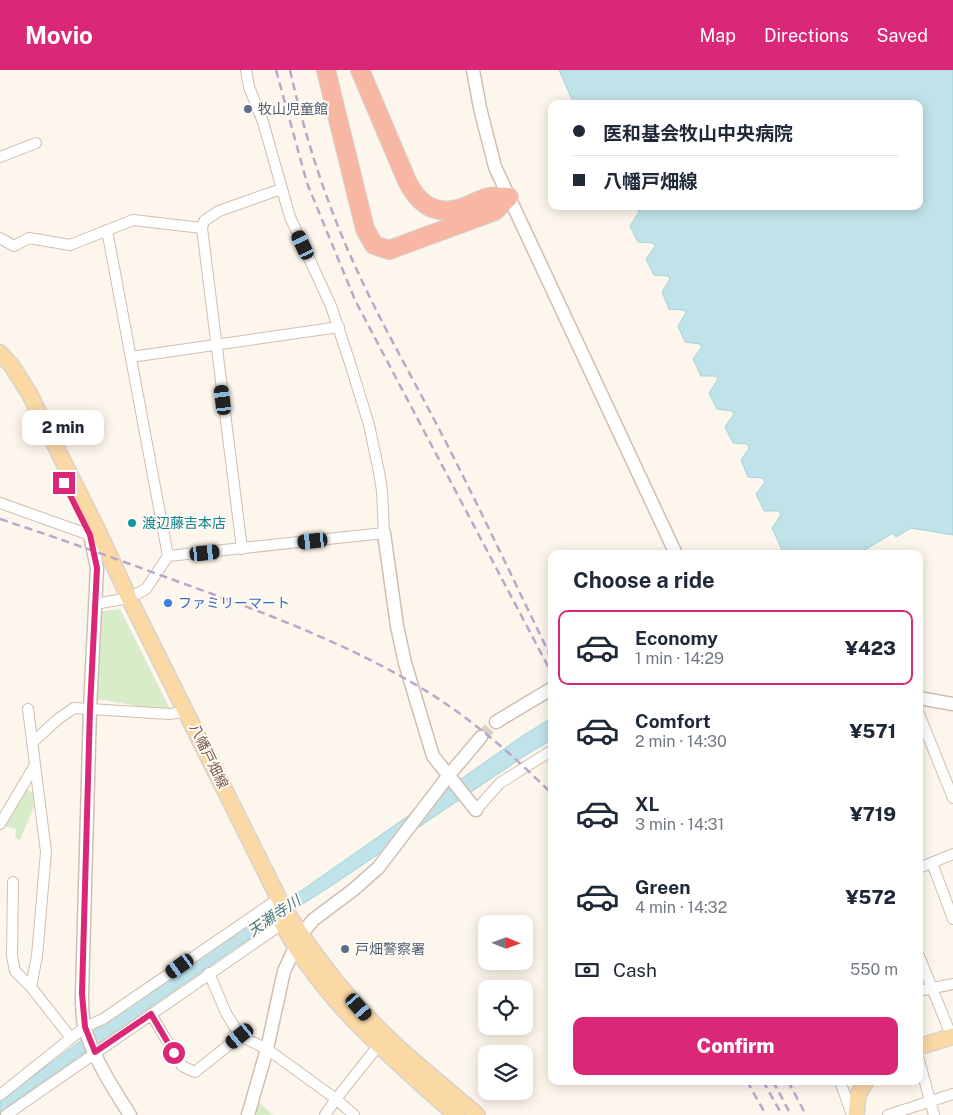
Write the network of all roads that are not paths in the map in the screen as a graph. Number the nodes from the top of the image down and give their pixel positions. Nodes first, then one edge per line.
1 (246, 70) edge
2 (326, 70) edge
3 (360, 70) edge
4 (474, 70) edge
5 (36, 142) dead end
6 (0, 157) edge
7 (281, 189) junction
8 (508, 197) junction
9 (202, 228) junction
10 (107, 230) junction
11 (0, 238) edge
12 (339, 326) junction
13 (216, 344) junction
14 (0, 353) edge
15 (131, 357) junction
16 (0, 366) edge
17 (0, 503) edge
18 (384, 533) junction
19 (90, 535) junction
20 (242, 549) junction
21 (674, 550) edge
22 (168, 556) junction
23 (125, 600) junction
24 (95, 604) junction
25 (548, 691) edge
26 (923, 699) edge
27 (953, 704) edge
28 (90, 708) junction
29 (28, 709) dead end
30 (178, 713) junction
31 (496, 722) tunnel mouth
32 (923, 724) edge
33 (481, 737) tunnel mouth
34 (32, 742) junction
35 (548, 752) edge
36 (35, 766) junction
37 (451, 779) junction
38 (953, 798) edge
39 (476, 810) joint
40 (0, 824) edge
41 (953, 854) edge
42 (932, 863) junction
43 (923, 866) edge
44 (13, 882) dead end
45 (275, 903) junction
46 (953, 919) edge
47 (284, 920) junction
48 (298, 941) junction
49 (923, 966) edge
50 (209, 973) junction
51 (953, 984) edge
52 (31, 988) junction
53 (932, 988) junction
54 (923, 990) edge
55 (151, 1014) junction
56 (86, 1030) junction
57 (952, 1032) edge
58 (240, 1036) junction
59 (71, 1038) junction
60 (923, 1038) edge
61 (923, 1045) edge
62 (378, 1046) junction
63 (266, 1049) junction
64 (94, 1050) junction
65 (923, 1074) edge
66 (841, 1085) edge
67 (864, 1085) edge
68 (953, 1094) edge
69 (0, 1095) edge
70 (336, 1100) junction
71 (931, 1102) junction
72 (7, 1112) edge
73 (130, 1115) edge
74 (248, 1115) edge
75 (325, 1115) edge
76 (354, 1115) edge
77 (456, 1115) edge
78 (477, 1115) edge
79 (852, 1115) edge
80 (856, 1115) edge
81 (888, 1115) edge
82 (934, 1115) edge

1 - 7 street
2 - 8 highway
3 - 8 highway
4 - 8 street
5 - 6 street
7 - 9 street
7 - 12 street
8 - 21 street
9 - 10 street
9 - 13 street
10 - 11 street
10 - 15 street
12 - 13 street
12 - 18 street
13 - 15 street
13 - 20 street
14 - 23 main road, 八幡戸畑線
15 - 22 street
16 - 19 main road, 八幡戸畑線
17 - 19 street
18 - 20 street
18 - 37 street
19 - 23 main road, 八幡戸畑線
19 - 24 street
20 - 22 street
22 - 23 street
23 - 24 street
23 - 30 main road, 八幡戸畑線
23 - 45 main road, 八幡戸畑線
24 - 28 street
25 - 31 street
26 - 27 street
28 - 30 street
28 - 34 street
28 - 56 street
29 - 34 street
30 - 45 main road, 八幡戸畑線
32 - 38 street
33 - 37 street
34 - 36 street
35 - 39 street
36 - 40 street
36 - 52 street
37 - 39 street
37 - 48 street
41 - 42 street
42 - 43 street
42 - 46 street
44 - 52 street
45 - 47 main road, 八幡戸畑線
45 - 56 street
47 - 48 main road, 八幡戸畑線
47 - 50 street
48 - 62 main road, 八幡戸畑線
48 - 63 street
48 - 78 main road, 八幡戸畑線
49 - 53 street
50 - 55 street
50 - 58 street
51 - 53 street
52 - 59 street
53 - 54 street
53 - 57 street
55 - 58 street
55 - 64 street
56 - 59 street
56 - 64 street
57 - 60 main road
57 - 61 main road
58 - 63 street
59 - 69 street
62 - 70 street
62 - 77 main road, 八幡戸畑線
63 - 70 street
63 - 74 street
64 - 72 street
64 - 73 street
65 - 71 street
66 - 79 street
67 - 80 main road
68 - 71 street
70 - 75 street
70 - 76 street
71 - 81 street
71 - 82 street

